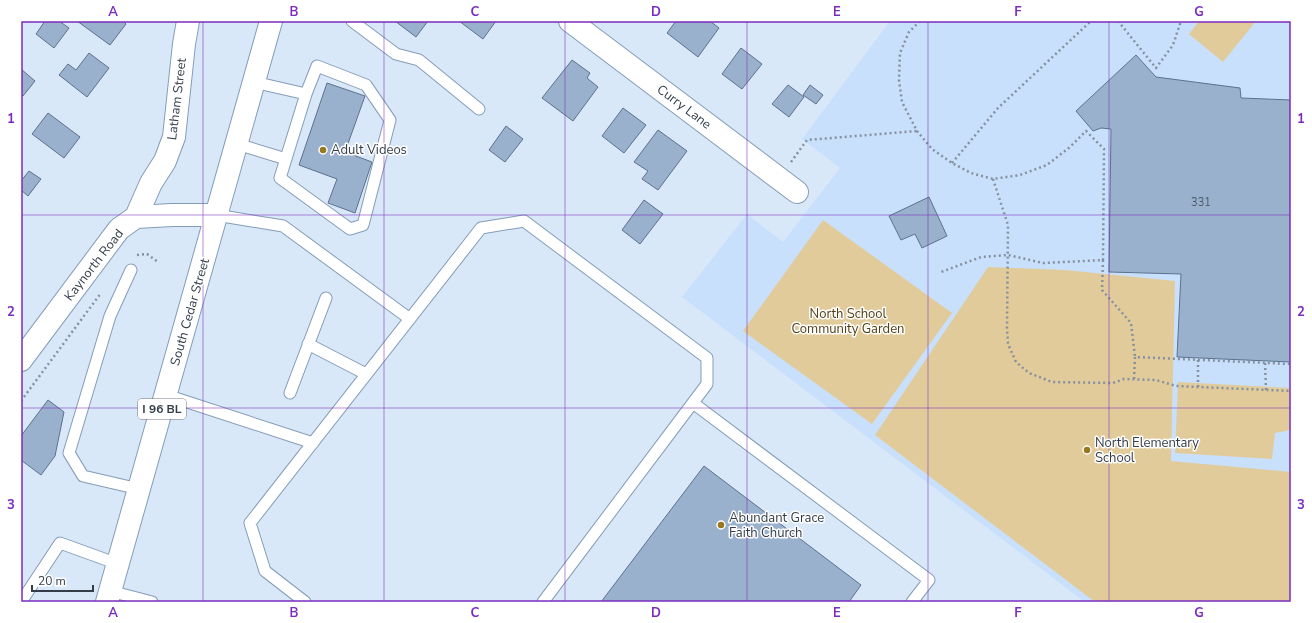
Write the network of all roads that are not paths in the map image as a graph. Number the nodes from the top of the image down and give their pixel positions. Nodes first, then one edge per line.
1 (188, 21) edge
2 (271, 21) edge
3 (352, 21) edge
4 (570, 21) edge
5 (254, 82) junction
6 (306, 94) junction
7 (479, 109) dead end
8 (237, 144) junction
9 (286, 159) junction
10 (797, 192) dead end
11 (216, 215) junction
12 (136, 217) junction
13 (131, 270) dead end
14 (326, 298) dead end
15 (410, 319) junction
16 (308, 344) junction
17 (21, 360) edge
18 (366, 374) junction
19 (290, 393) dead end
20 (166, 395) junction
21 (693, 403) junction
22 (313, 443) junction
23 (139, 489) junction
24 (118, 564) junction
25 (109, 596) edge
26 (21, 602) edge
27 (152, 602) edge
28 (305, 602) edge
29 (543, 602) edge
30 (912, 602) edge

1 - 12 street, Latham Street
2 - 5 street, South Cedar Street / I 96 BL
3 - 7 lane
4 - 10 street, Curry Lane
5 - 6 lane
5 - 8 street, South Cedar Street / I 96 BL
6 - 9 lane
6 - 9 lane
8 - 9 lane
8 - 11 street, South Cedar Street / I 96 BL
11 - 12 street
11 - 15 lane
11 - 20 street, South Cedar Street / I 96 BL
12 - 17 street, Kaynorth Road
13 - 23 lane
14 - 16 lane
15 - 18 lane
15 - 21 lane
16 - 18 lane
16 - 19 lane
18 - 22 lane
20 - 22 lane
20 - 23 street, South Cedar Street / I 96 BL
21 - 29 lane
21 - 30 lane
22 - 28 lane
23 - 24 street, South Cedar Street / I 96 BL
24 - 25 street, South Cedar Street / I 96 BL
24 - 26 lane
25 - 27 lane

